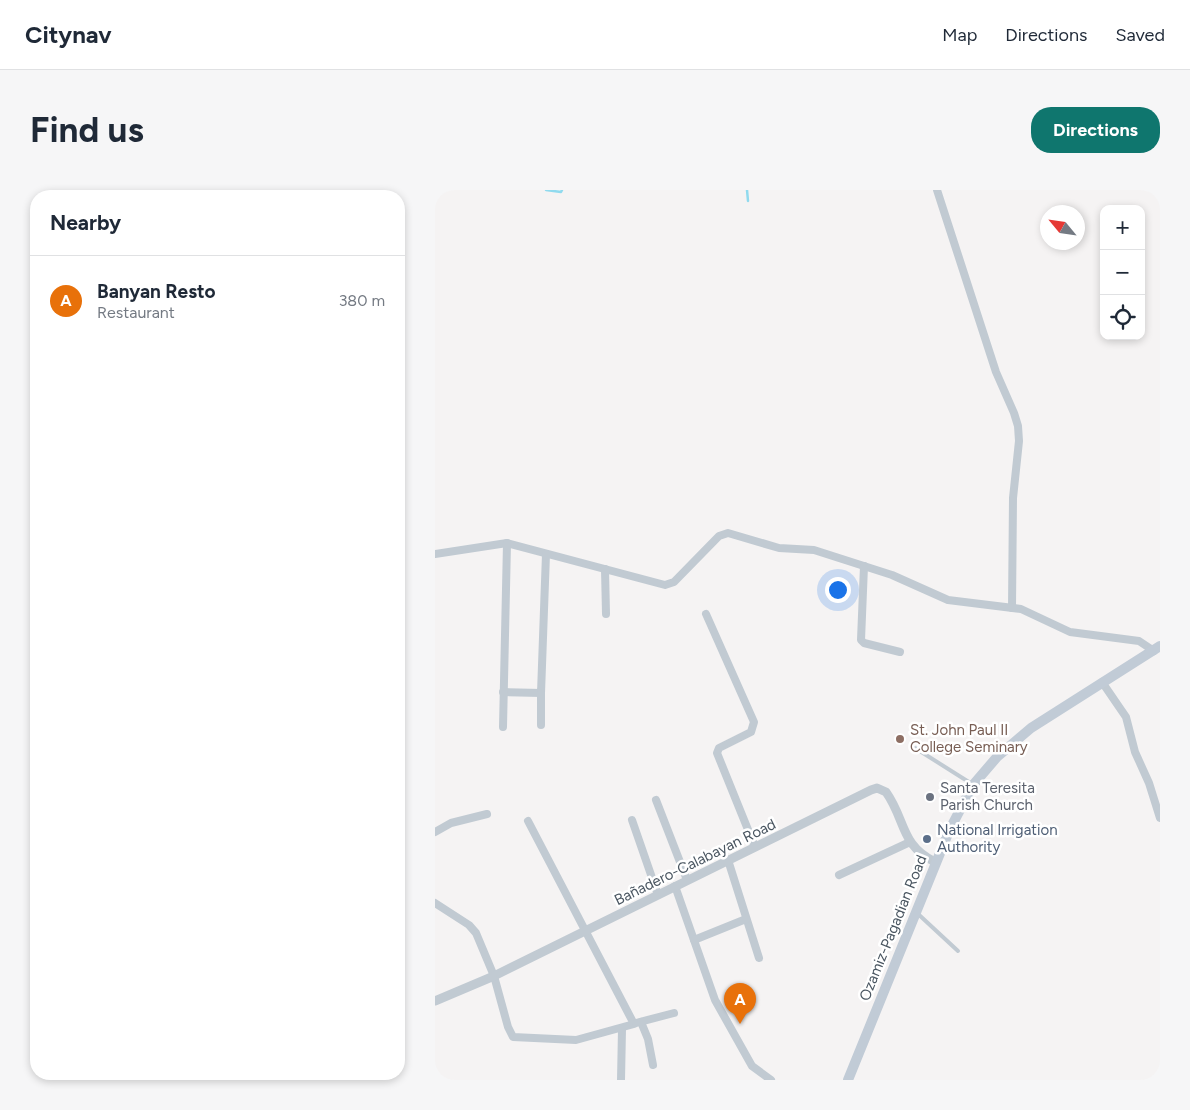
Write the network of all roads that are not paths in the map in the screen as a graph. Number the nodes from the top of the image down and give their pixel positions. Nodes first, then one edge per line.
1 (937, 190) edge
2 (507, 543) junction
3 (435, 554) edge
4 (546, 554) junction
5 (864, 566) junction
6 (605, 569) junction
7 (1012, 608) junction
8 (606, 614) dead end
9 (706, 614) dead end
10 (1157, 648) edge
11 (900, 652) dead end
12 (1102, 682) junction
13 (503, 692) junction
14 (541, 693) junction
15 (541, 725) dead end
16 (503, 727) dead end
17 (915, 748) dead end
18 (973, 785) junction
19 (656, 800) dead end
20 (487, 814) dead end
21 (1160, 818) edge
22 (632, 820) dead end
23 (528, 821) dead end
24 (435, 832) edge
25 (910, 842) junction
26 (755, 847) junction
27 (728, 860) junction
28 (935, 862) junction
29 (839, 875) dead end
30 (687, 880) junction
31 (675, 886) junction
32 (658, 895) junction
33 (435, 903) edge
34 (915, 911) junction
35 (746, 919) junction
36 (586, 931) junction
37 (695, 940) junction
38 (957, 951) dead end
39 (759, 958) dead end
40 (494, 976) junction
41 (435, 1001) edge
42 (674, 1013) dead end
43 (638, 1023) junction
44 (622, 1029) junction
45 (653, 1065) dead end
46 (621, 1080) edge
47 (771, 1080) edge
48 (848, 1080) edge

1 - 7 street
2 - 3 street
2 - 4 street
2 - 13 street
4 - 6 street
4 - 14 street
5 - 6 street
5 - 7 street
5 - 11 street
6 - 8 street
7 - 10 street
9 - 26 street
10 - 12 main road, Ozamiz-Pagadian Road
12 - 18 main road, Ozamiz-Pagadian Road
12 - 21 street
13 - 14 street
13 - 16 street
14 - 15 street
17 - 18 lane
18 - 28 main road, Ozamiz-Pagadian Road
19 - 30 street
20 - 24 street
22 - 32 street
23 - 36 street
25 - 26 street, Bañadero-Calabayan Road
25 - 28 street, Bañadero-Calabayan Road
25 - 29 street
26 - 27 street, Bañadero-Calabayan Road
27 - 30 street, Bañadero-Calabayan Road
27 - 35 street
28 - 34 main road, Ozamiz-Pagadian Road
30 - 31 street, Bañadero-Calabayan Road
31 - 32 street, Bañadero-Calabayan Road
31 - 37 street
32 - 36 street, Bañadero-Calabayan Road
33 - 40 street
34 - 38 lane
34 - 48 main road, Ozamiz-Pagadian Road
35 - 37 street
35 - 39 street
36 - 40 street, Bañadero-Calabayan Road
36 - 43 street
37 - 47 street
40 - 41 street, Bañadero-Calabayan Road
40 - 44 street
42 - 43 street
43 - 44 street
43 - 45 street
44 - 46 street

